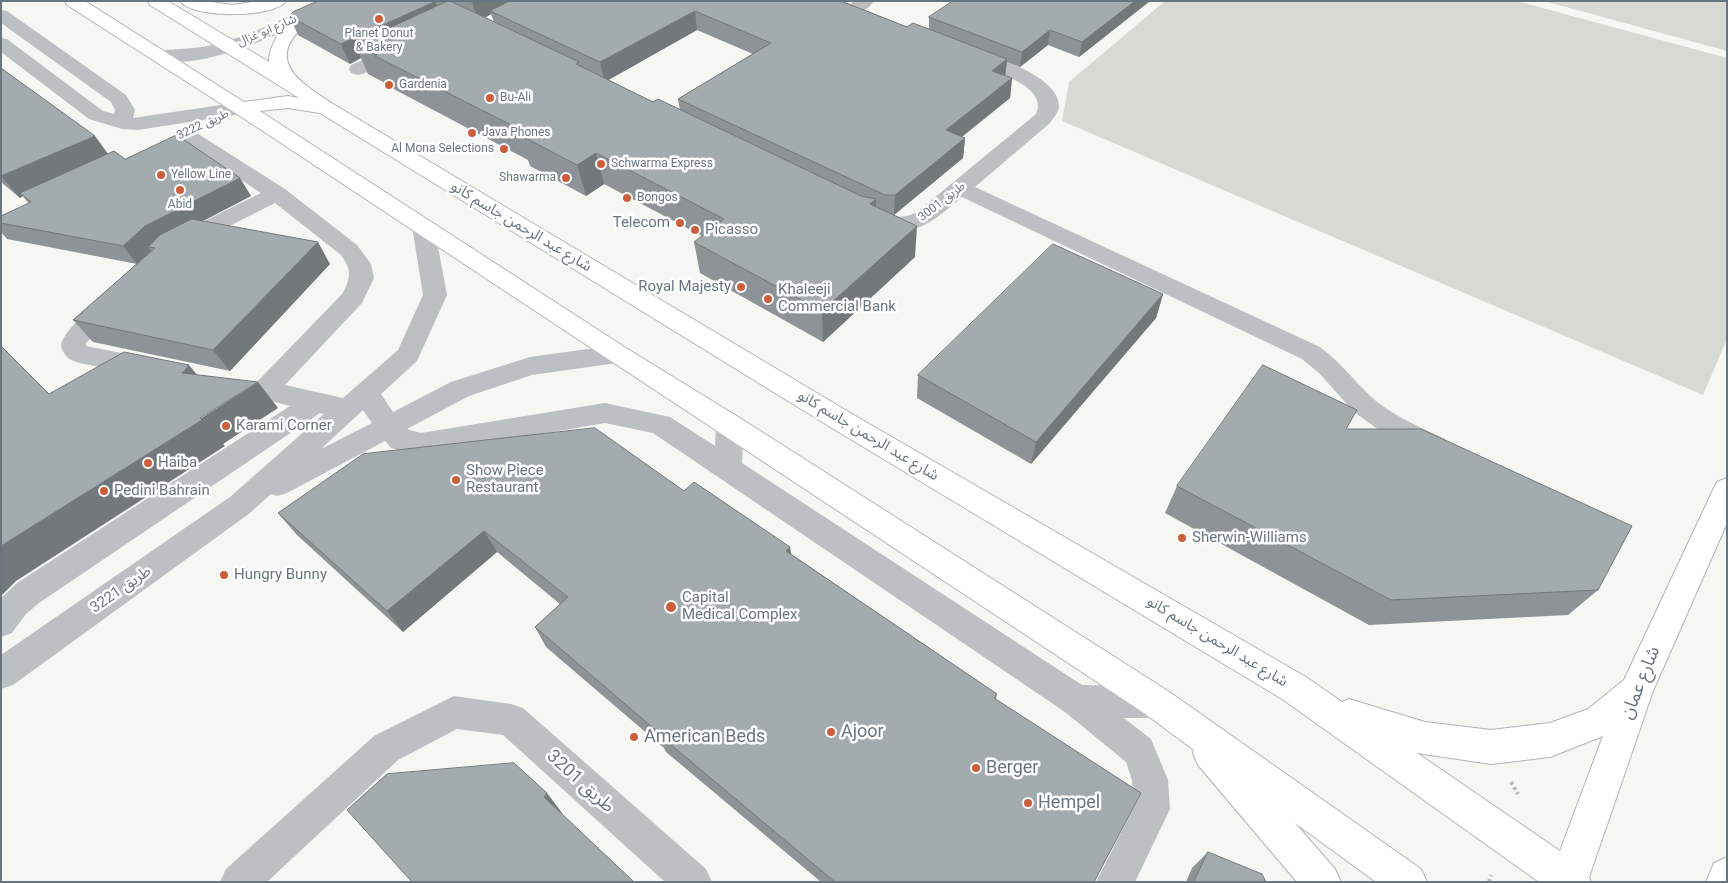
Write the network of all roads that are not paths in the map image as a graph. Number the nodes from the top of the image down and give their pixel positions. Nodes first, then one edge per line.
1 (72, 1) edge
2 (156, 1) edge
3 (188, 1) edge
4 (278, 1) edge
5 (335, 1) edge
6 (309, 6) edge
7 (1, 15) edge
8 (417, 41) edge
9 (225, 42) junction
10 (1, 43) edge
11 (957, 51) edge
12 (198, 55) junction
13 (160, 56) junction
14 (358, 70) dead end
15 (187, 74) junction
16 (293, 84) junction
17 (241, 108) junction
18 (326, 108) junction
19 (122, 124) junction
20 (960, 188) junction
21 (277, 194) junction
22 (861, 215) edge
23 (422, 226) junction
24 (167, 251) edge
25 (124, 292) edge
26 (617, 354) junction
27 (170, 371) edge
28 (356, 400) junction
29 (316, 402) junction
30 (730, 425) junction
31 (388, 426) junction
32 (1459, 458) edge
33 (728, 468) junction
34 (1727, 490) edge
35 (240, 505) junction
36 (1, 623) edge
37 (1, 674) edge
38 (1294, 688) junction
39 (1636, 691) junction
40 (1077, 701) junction
41 (1167, 710) junction
42 (1727, 876) edge
43 (1570, 881) edge
44 (239, 882) edge
45 (693, 882) edge
46 (1115, 882) edge
47 (1322, 882) edge
48 (1408, 882) edge
49 (1725, 882) edge

1 - 13 main road
2 - 9 main road, شارع عبد الرحمن جاسم كانو
3 - 4 main road
5 - 6 street, شارع ابو غزال
6 - 9 street, شارع ابو غزال
6 - 16 main road
7 - 19 street
8 - 14 street
9 - 12 street, شارع ابو غزال
9 - 16 main road, شارع عبد الرحمن جاسم كانو
10 - 19 street
11 - 20 street, طريق 3001
12 - 13 street
12 - 15 street, شارع ابو غزال
13 - 15 main road
15 - 17 main road
16 - 18 main road, شارع عبد الرحمن جاسم كانو
17 - 18 main road
17 - 19 street
17 - 21 street, طريق 3222
17 - 23 main road
18 - 38 main road, شارع عبد الرحمن جاسم كانو
20 - 22 street, طريق 3001
20 - 32 street
21 - 24 street
21 - 29 street
23 - 26 main road
23 - 28 street
25 - 27 street
26 - 30 main road
26 - 31 street
28 - 29 street
28 - 31 street
28 - 35 street
29 - 36 street
30 - 33 street
30 - 41 main road
31 - 33 street
31 - 35 street
33 - 40 street
34 - 39 main road, شارع عمان
35 - 37 street, طريق 3221
38 - 39 main road
38 - 43 main road, شارع عبد الرحمن جاسم كانو
39 - 43 main road, شارع عمان
40 - 41 street
40 - 46 street
41 - 47 main road
41 - 48 main road
42 - 49 main road
44 - 45 street, طريق 3201

